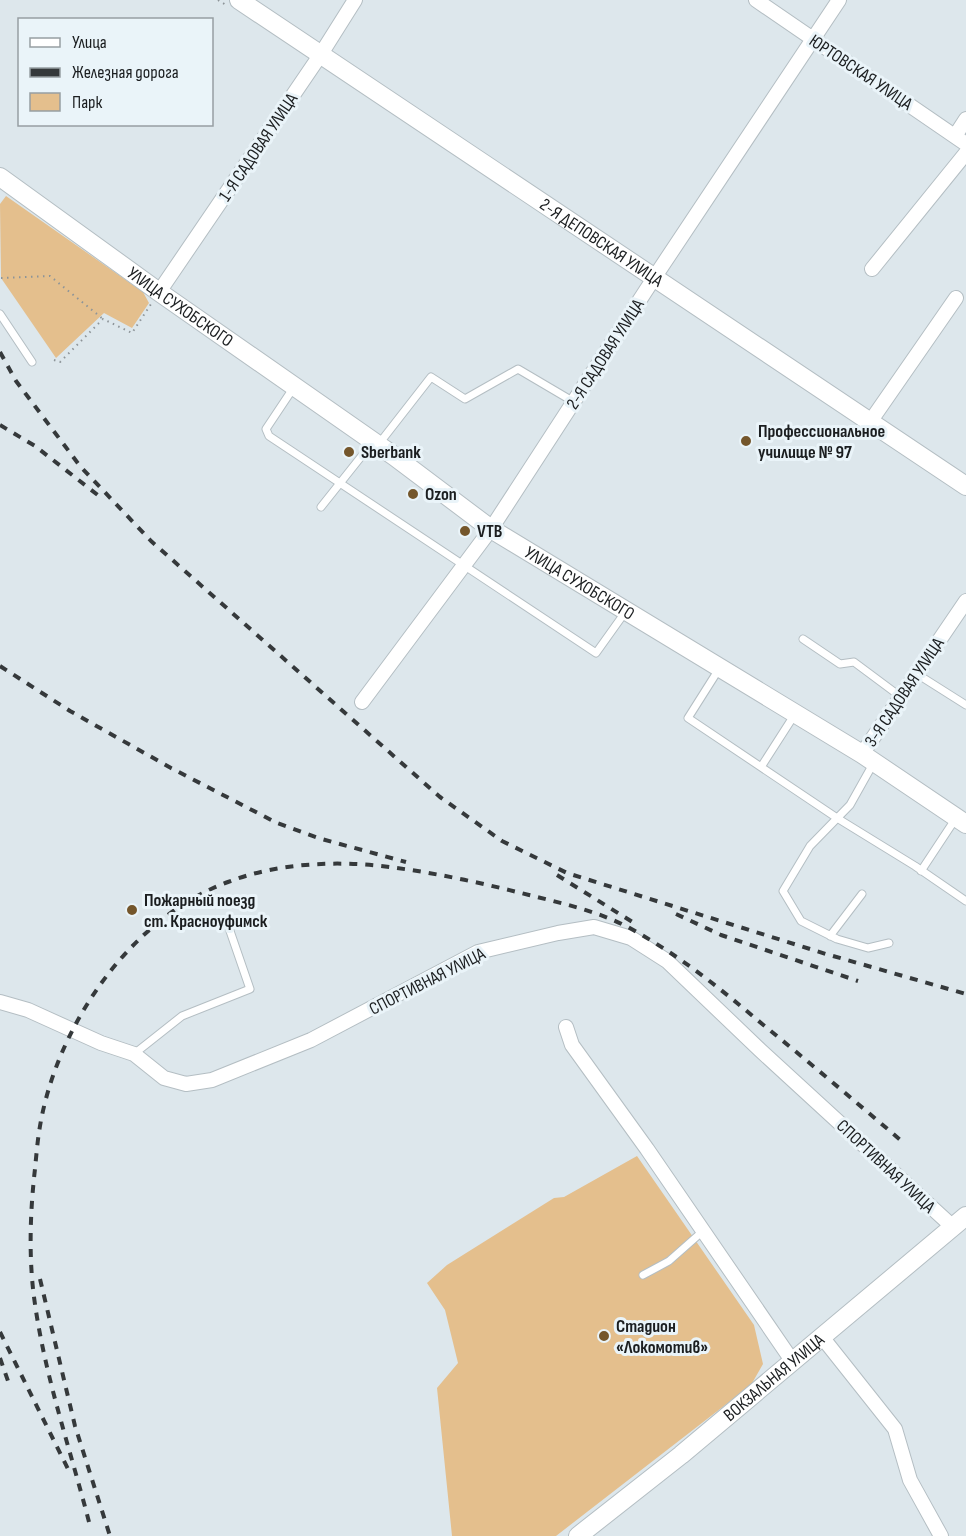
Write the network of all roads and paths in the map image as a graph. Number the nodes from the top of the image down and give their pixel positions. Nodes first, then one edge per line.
1 (239, 0) edge
2 (355, 0) edge
3 (756, 0) edge
4 (839, 0) edge
5 (813, 39) junction
6 (321, 54) junction
7 (966, 119) edge
8 (960, 140) edge
9 (966, 153) edge
10 (0, 177) edge
11 (872, 269) dead end
12 (1, 278) edge
13 (654, 278) junction
14 (159, 292) junction
15 (956, 298) dead end
16 (0, 314) edge
17 (103, 319) junction
18 (54, 360) dead end
19 (32, 362) dead end
20 (295, 387) junction
21 (574, 402) junction
22 (870, 422) junction
23 (376, 443) junction
24 (340, 483) junction
25 (966, 486) edge
26 (321, 507) dead end
27 (491, 529) junction
28 (465, 564) junction
29 (966, 601) edge
30 (626, 611) junction
31 (803, 639) dead end
32 (720, 668) junction
33 (917, 674) junction
34 (901, 697) junction
35 (362, 702) dead end
36 (966, 705) edge
37 (795, 714) junction
38 (868, 758) junction
39 (760, 767) junction
40 (837, 819) junction
41 (963, 820) edge
42 (921, 870) junction
43 (862, 894) dead end
44 (966, 901) edge
45 (230, 931) dead end
46 (830, 936) junction
47 (889, 943) dead end
48 (0, 1002) edge
49 (566, 1027) dead end
50 (134, 1054) junction
51 (959, 1222) edge
52 (703, 1231) junction
53 (643, 1275) dead end
54 (822, 1338) junction
55 (793, 1362) junction
56 (578, 1536) edge
57 (941, 1536) edge

1 - 6 street, 2-Я ДЕПОВСКАЯ УЛИЦА
2 - 6 street, 1-Я САДОВАЯ УЛИЦА
3 - 5 street, ЮРТОВСКАЯ УЛИЦА
4 - 5 street, 2-Я САДОВАЯ УЛИЦА
5 - 8 street, ЮРТОВСКАЯ УЛИЦА
5 - 13 street, 2-Я САДОВАЯ УЛИЦА
6 - 13 street, 2-Я ДЕПОВСКАЯ УЛИЦА
6 - 14 street, 1-Я САДОВАЯ УЛИЦА
7 - 8 street
9 - 11 street
10 - 14 street, УЛИЦА СУХОБСКОГО
12 - 17 path
13 - 21 street, 2-Я САДОВАЯ УЛИЦА
13 - 22 street, 2-Я ДЕПОВСКАЯ УЛИЦА
14 - 17 path
14 - 20 street, УЛИЦА СУХОБСКОГО
15 - 22 street
16 - 19 lane
17 - 18 path
20 - 23 street, УЛИЦА СУХОБСКОГО
20 - 24 lane
21 - 23 lane
21 - 27 street, 2-Я САДОВАЯ УЛИЦА
22 - 25 street, 2-Я ДЕПОВСКАЯ УЛИЦА
23 - 24 lane
23 - 27 street, УЛИЦА СУХОБСКОГО
24 - 26 lane
24 - 28 lane
27 - 28 street, 2-Я САДОВАЯ УЛИЦА
27 - 30 street, УЛИЦА СУХОБСКОГО
28 - 30 lane
28 - 35 street, 2-Я САДОВАЯ УЛИЦА
29 - 33 street, 3-Я САДОВАЯ УЛИЦА
30 - 32 street, УЛИЦА СУХОБСКОГО
31 - 34 lane
32 - 37 street, УЛИЦА СУХОБСКОГО
32 - 39 lane
33 - 34 street, 3-Я САДОВАЯ УЛИЦА
33 - 36 lane
34 - 38 street, 3-Я САДОВАЯ УЛИЦА
37 - 38 street, УЛИЦА СУХОБСКОГО
37 - 39 lane
38 - 40 lane
38 - 41 street, УЛИЦА СУХОБСКОГО
39 - 40 lane
40 - 42 lane
40 - 46 lane
41 - 42 lane
42 - 44 lane
43 - 46 lane
45 - 50 lane
46 - 47 lane
48 - 50 street, СПОРТИВНАЯ УЛИЦА
49 - 52 street
50 - 51 street, СПОРТИВНАЯ УЛИЦА
51 - 54 street, ВОКЗАЛЬНАЯ УЛИЦА
52 - 53 lane
52 - 55 street
54 - 55 street, ВОКЗАЛЬНАЯ УЛИЦА
54 - 57 street
55 - 56 street, ВОКЗАЛЬНАЯ УЛИЦА

